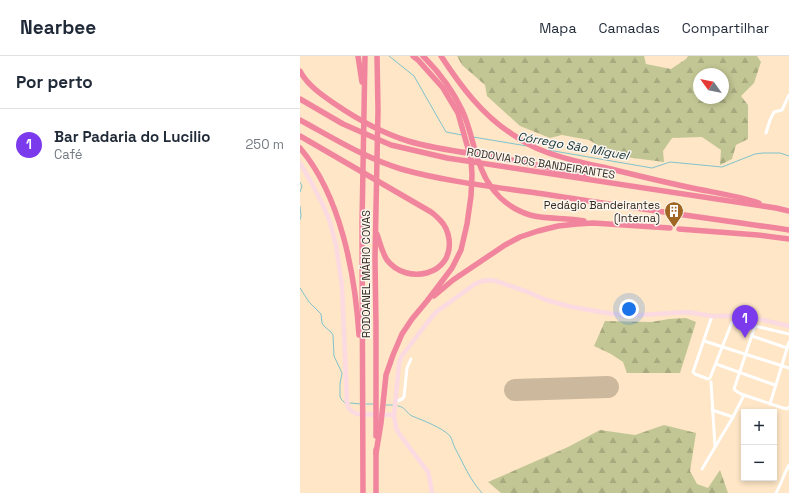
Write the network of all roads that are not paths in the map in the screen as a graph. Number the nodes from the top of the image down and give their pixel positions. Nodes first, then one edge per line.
1 (358, 56) edge
2 (365, 56) edge
3 (377, 56) edge
4 (413, 56) edge
5 (423, 56) edge
6 (441, 56) edge
7 (300, 71) edge
8 (789, 96) edge
9 (300, 99) edge
10 (365, 99) junction
11 (300, 120) edge
12 (766, 133) dead end
13 (300, 136) edge
14 (300, 148) edge
15 (300, 163) edge
16 (627, 186) junction
17 (776, 208) junction
18 (789, 211) edge
19 (593, 223) junction
20 (375, 228) junction
21 (670, 228) dead end
22 (679, 229) dead end
23 (789, 230) edge
24 (789, 239) edge
25 (427, 301) junction
26 (712, 316) junction
27 (755, 326) junction
28 (789, 326) edge
29 (789, 334) edge
30 (752, 336) junction
31 (704, 341) junction
32 (789, 342) edge
33 (722, 346) junction
34 (787, 348) junction
35 (745, 354) junction
36 (411, 359) dead end
37 (716, 364) junction
38 (781, 366) junction
39 (789, 368) edge
40 (740, 372) junction
41 (711, 382) dead end
42 (775, 385) junction
43 (363, 393) junction
44 (744, 395) junction
45 (395, 402) junction
46 (770, 404) junction
47 (789, 407) edge
48 (712, 410) junction
49 (394, 415) junction
50 (733, 417) junction
51 (378, 424) junction
52 (715, 447) junction
53 (789, 465) edge
54 (702, 469) dead end
55 (363, 493) edge
56 (376, 493) edge
57 (432, 493) edge
58 (776, 493) edge

1 - 10 highway
2 - 10 highway, RODOANEL MÁRIO COVAS
3 - 20 highway, RODOANEL MÁRIO COVAS
4 - 25 highway
5 - 19 highway
6 - 17 highway
7 - 16 highway
8 - 12 street
9 - 16 highway, RODOVIA DOS BANDEIRANTES
10 - 43 highway, RODOANEL MÁRIO COVAS
11 - 23 highway
13 - 20 highway
14 - 43 highway
15 - 49 main road
16 - 17 highway, RODOVIA DOS BANDEIRANTES
17 - 18 highway, RODOVIA DOS BANDEIRANTES
19 - 21 highway
19 - 25 highway
20 - 51 highway, RODOANEL MÁRIO COVAS
22 - 24 highway
25 - 51 highway
26 - 28 main road
26 - 31 street
26 - 45 main road
27 - 29 street
27 - 30 street
27 - 33 street
30 - 34 street
30 - 35 street
31 - 33 street
31 - 37 street
32 - 34 street
33 - 35 street
33 - 37 street
34 - 38 street
35 - 38 street
35 - 40 street
36 - 45 street
37 - 40 street
38 - 39 street
38 - 42 street
40 - 42 street
40 - 44 street
41 - 48 street
42 - 46 street
43 - 55 highway, RODOANEL MÁRIO COVAS
44 - 46 street
44 - 50 street
45 - 49 main road
46 - 47 street
48 - 50 street
48 - 52 street
49 - 57 main road
50 - 52 street
51 - 56 highway
52 - 54 street
53 - 58 street

